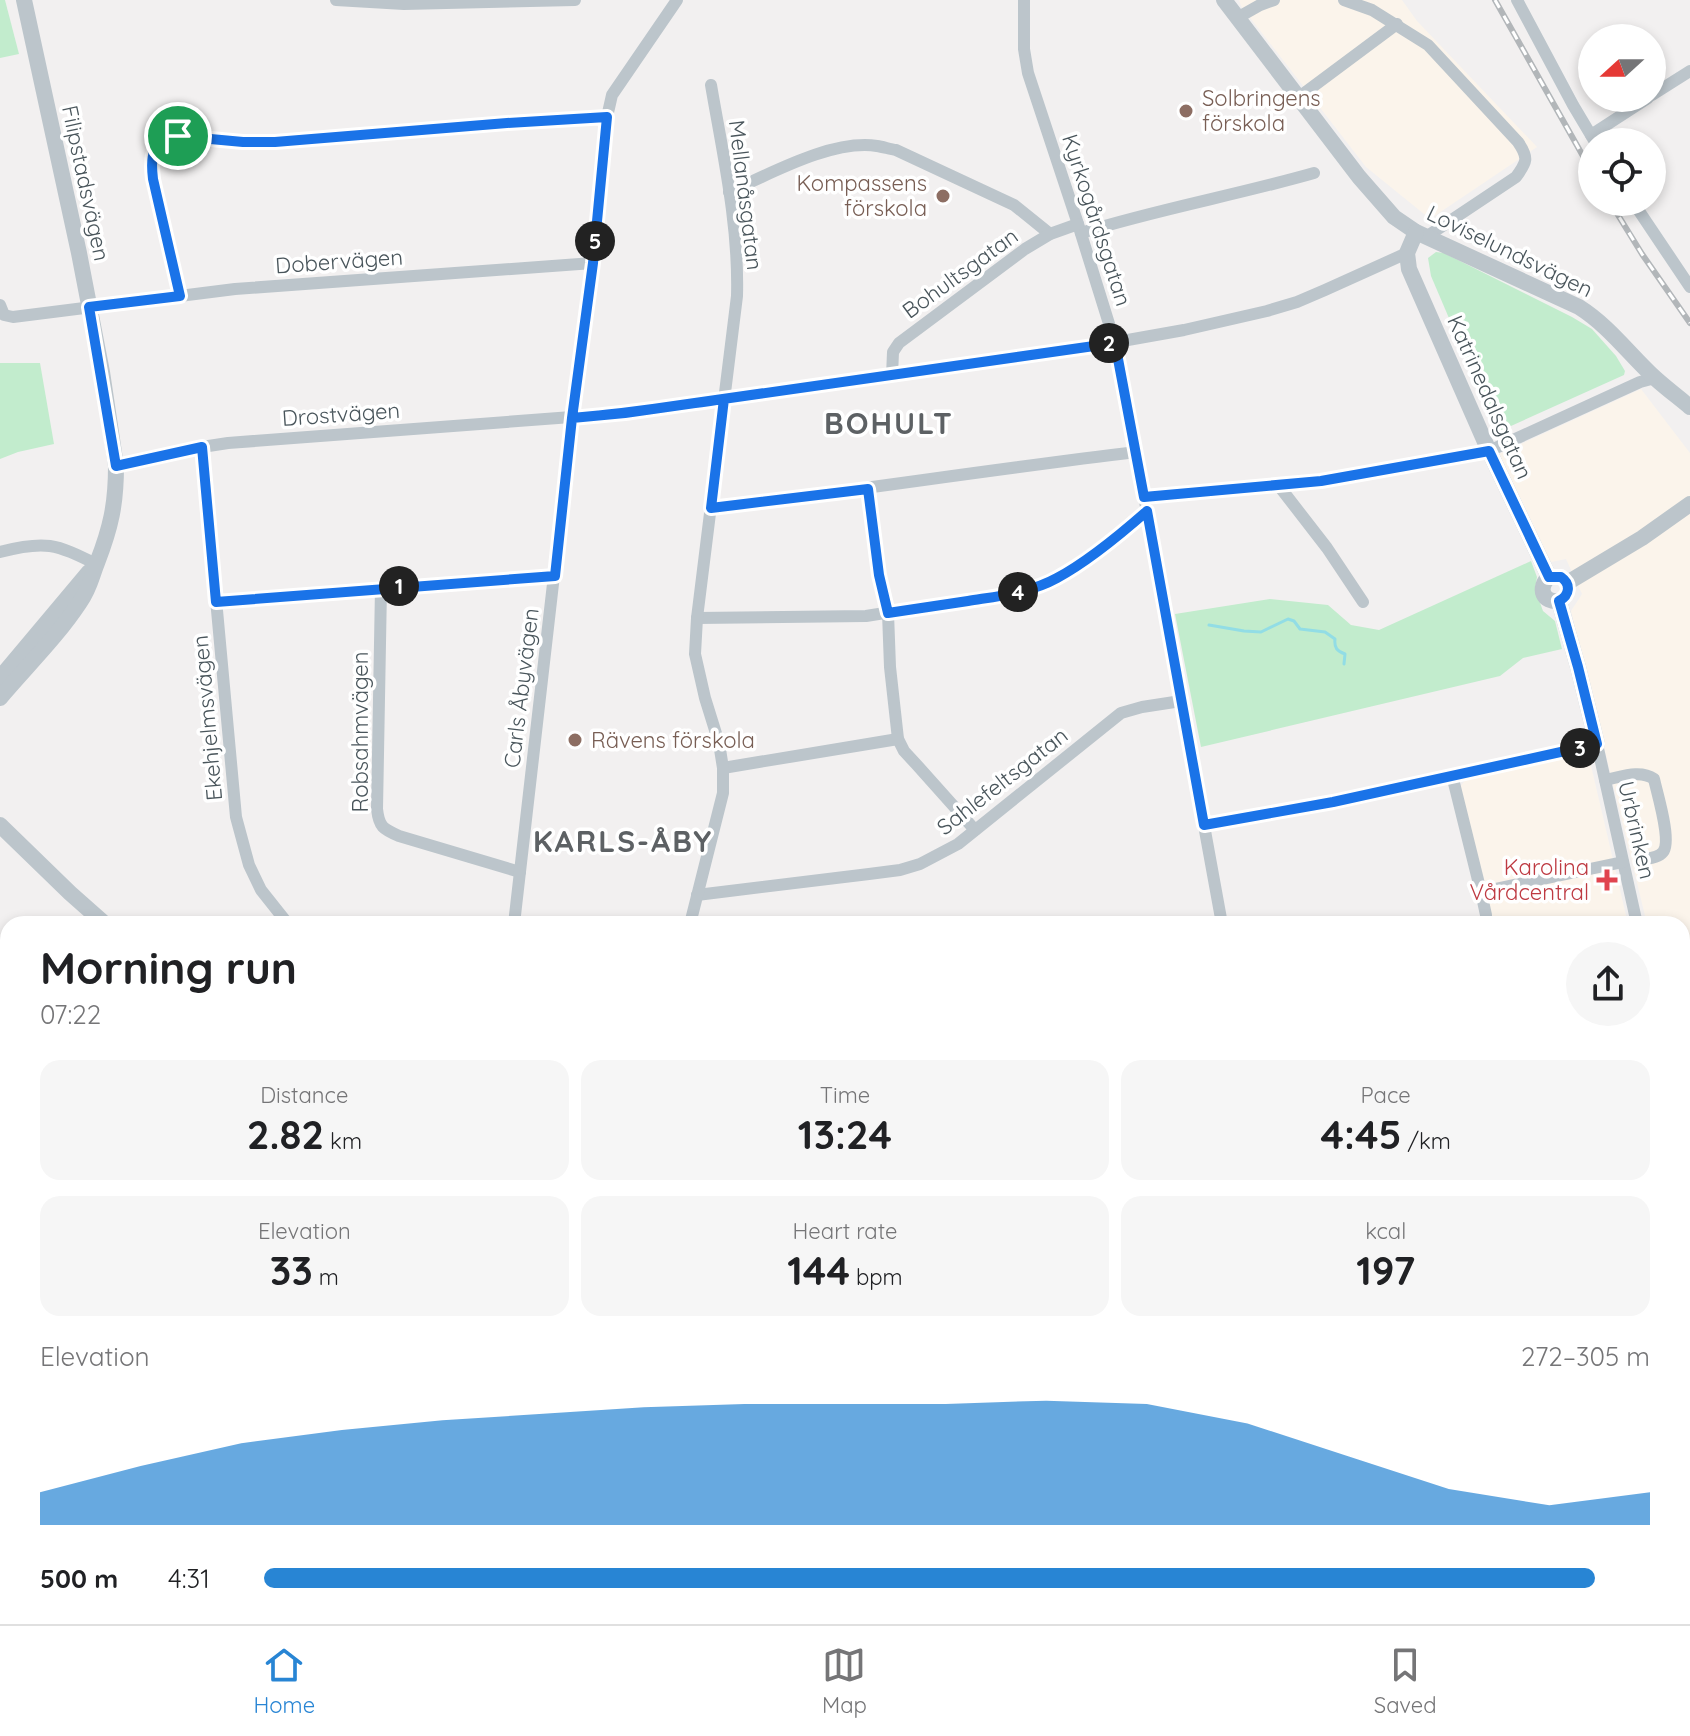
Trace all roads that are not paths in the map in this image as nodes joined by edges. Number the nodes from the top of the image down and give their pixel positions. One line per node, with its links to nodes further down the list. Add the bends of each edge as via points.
1 (24, 0): 30 (street, Filipstadsvägen)
2 (336, 0): 3 (street)
3 (575, 0)
4 (677, 0): 16 (street, Carls Åbyvägen, via 612,95)
5 (1024, 0): 22 (street, Kyrkogårdsgatan, via 1028,73)
6 (1274, 0): 9 (street)
7 (1344, 0): 10 (street)
8 (1517, 0): 17 (street)
9 (1231, 7): 14 (street, Loviselundsvägen)
10 (1397, 24): 14 (street); 24 (street, via 1428,45 1526,153 1516,177)
11 (1690, 71): 13 (street)
12 (711, 85): 20 (street, Mellanåsgatan)
13 (1666, 87)
14 (1299, 97): 24 (street, Loviselundsvägen, via 1379,201)
15 (1629, 112): 18 (street)
16 (607, 117): 26 (street, Carls Åbyvägen); 28 (street, via 275,142 167,139 151,159)
17 (1587, 128)
18 (1607, 128)
19 (1314, 173): 22 (street, Bohultsgatan)
20 (729, 192): 23 (street, via 820,153 877,145 1014,205); 34 (street, Mellanåsgatan, via 738,272)
21 (1642, 216): 27 (street)
22 (1080, 228): 23 (street, Bohultsgatan); 31 (street, Kyrkogårdsgatan)
23 (1050, 234): 32 (street, Bohultsgatan, via 899,343 893,352)
24 (1421, 234): 25 (street); 33 (street, Loviselundsvägen, via 1579,307 1613,332)
25 (1407, 253): 31 (street, Drostvägen, via 1297,302 1218,324); 39 (street, Katrinedalsgatan, via 1409,269)
26 (593, 263): 28 (street, Dobervägen); 36 (street, Carls Åbyvägen)
27 (1690, 287)
28 (180, 296): 30 (street, Dobervägen)
29 (0, 305): 30 (street, Dobervägen, via 4,315 13,317)
30 (89, 307): 41 (street, Filipstadsvägen)
31 (1115, 343): 32 (street, Drostvägen); 40 (street, Kyrkogårdsgatan)
32 (892, 376): 34 (street, Drostvägen)
33 (1655, 378): 35 (street, Loviselundsvägen); 37 (street, Loviselundsvägen); 39 (street)
34 (724, 399): 36 (street, Drostvägen); 46 (street, Mellanåsgatan)
35 (1690, 407)
36 (572, 418): 38 (street, Drostvägen); 50 (street, Carls Åbyvägen)
37 (1690, 421)
38 (202, 447): 41 (street, Drostvägen); 55 (street, Ekehjelmsvägen)
39 (1489, 451): 42 (street); 51 (street, Katrinedalsgatan)
40 (1136, 452): 43 (street); 44 (street, Kyrkogårdsgatan)
41 (116, 466): 49 (street, Filipstadsvägen, via 113,513)
42 (1279, 486): 44 (street); 56 (street)
43 (868, 489): 46 (street); 57 (street)
44 (1144, 497): 47 (street, Kyrkogårdsgatan)
45 (1690, 504): 52 (street)
46 (711, 508): 58 (street, Mellanåsgatan)
47 (1147, 511): 57 (street, via 1077,565 1040,586); 61 (street, Kyrkogårdsgatan)
48 (0, 552): 49 (street, via 51,545)
49 (96, 564): 59 (street, Filipstadsvägen); 60 (street, Filipstadsvägen, via 81,602)
50 (555, 576): 53 (street); 72 (street, Carls Åbyvägen)
51 (1549, 577): 52 (street); 54 (street, via 1542,592)
52 (1567, 583): 54 (street, via 1568,592)
53 (381, 588): 55 (street); 72 (street, Robsahmvägen, via 378,821 399,836)
54 (1559, 601): 63 (street)
55 (216, 602): 76 (street, Ekehjelmsvägen, via 242,843 261,890)
56 (1363, 602)
57 (888, 613): 58 (street); 62 (street)
58 (697, 618): 64 (street, Mellanåsgatan, via 695,654)
59 (0, 678)
60 (0, 698)
61 (1181, 701): 68 (street, Kyrkogårdsgatan); 69 (street, Sahlefeltsgatan, via 1121,713)
62 (898, 739): 64 (street); 69 (street)
63 (1597, 744): 65 (street); 66 (street, Urbrinken)
64 (723, 768): 74 (street, Mellanåsgatan, via 723,793)
65 (1452, 775): 68 (street); 73 (street)
66 (1605, 780): 70 (street, via 1642,774 1654,779 1666,845 1656,857); 71 (street, Urbrinken)
67 (0, 825): 75 (street)
68 (1204, 825): 79 (street, Kyrkogårdsgatan)
69 (975, 830): 74 (street, Sahlefeltsgatan, via 941,854 900,870)
70 (1645, 859)
71 (1623, 862): 73 (street); 81 (street, Urbrinken)
72 (520, 872): 77 (street, Carls Åbyvägen)
73 (1481, 892): 80 (street)
74 (697, 895): 78 (street, Mellanåsgatan)
75 (96, 916)
76 (282, 916)
77 (515, 916)
78 (692, 916)
79 (1221, 916)
80 (1486, 916)
81 (1635, 916)

